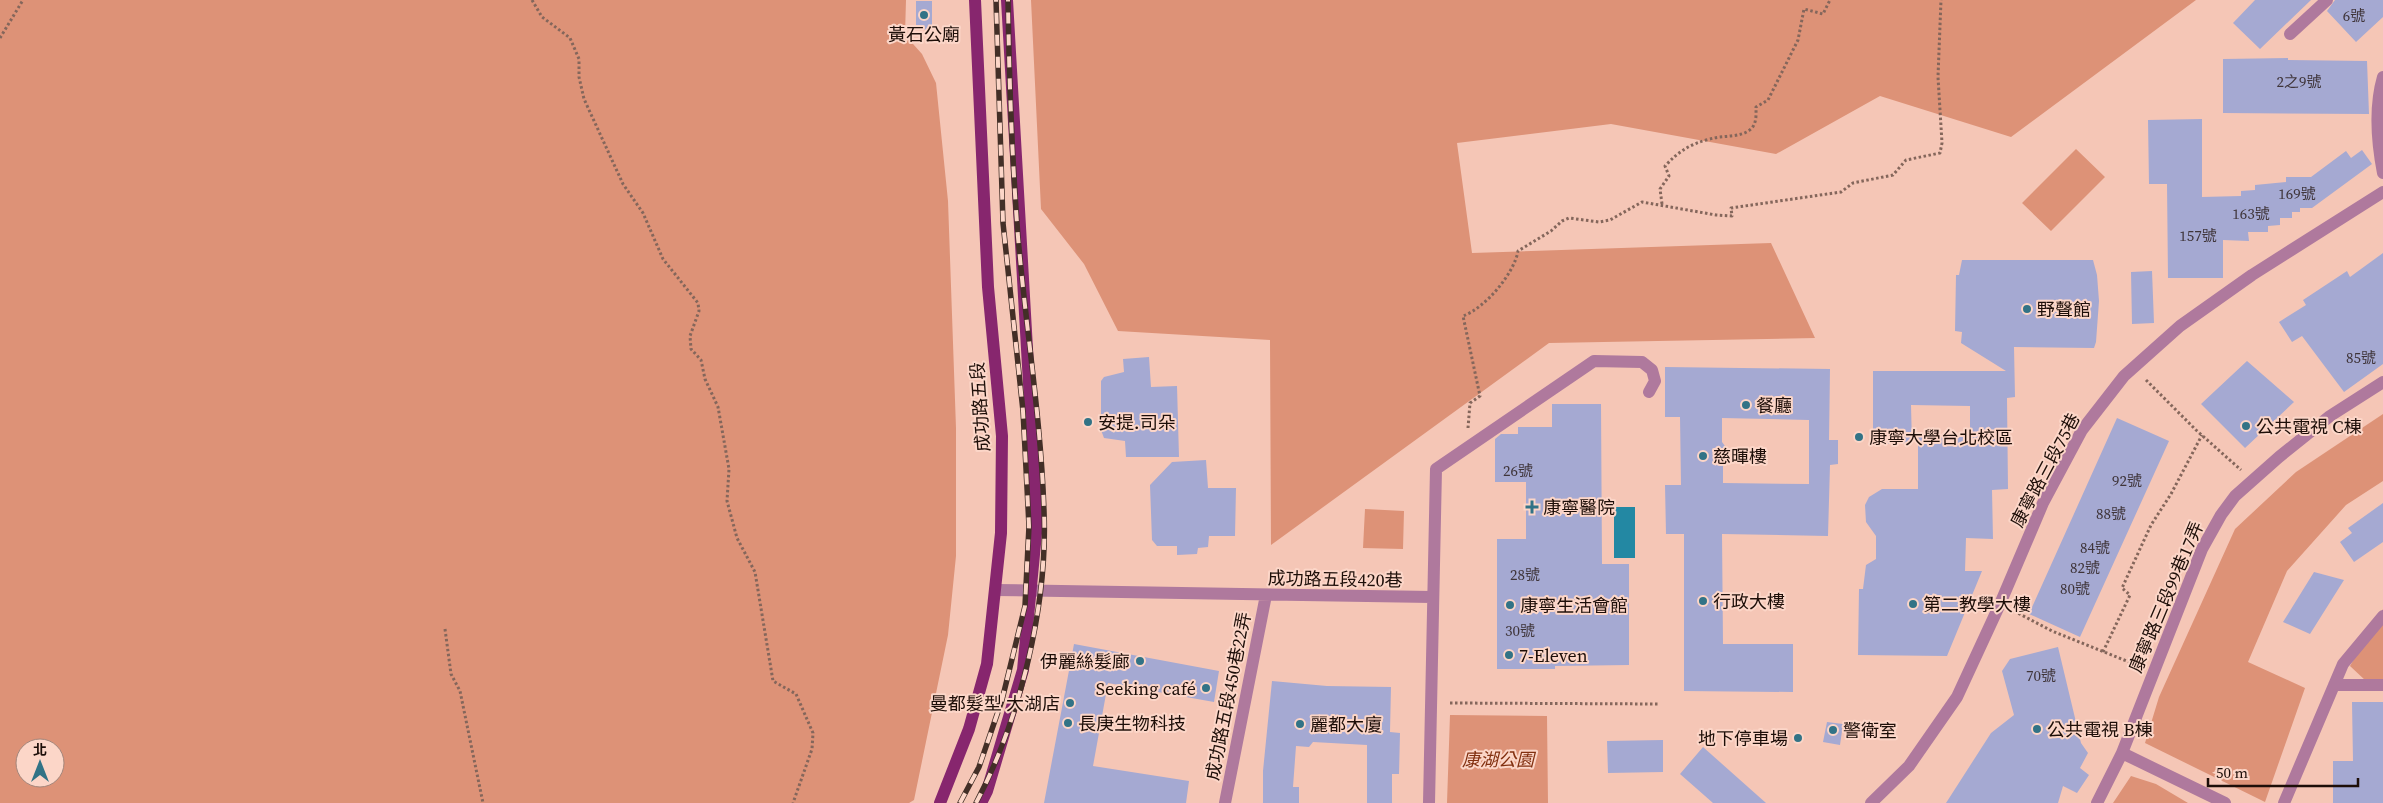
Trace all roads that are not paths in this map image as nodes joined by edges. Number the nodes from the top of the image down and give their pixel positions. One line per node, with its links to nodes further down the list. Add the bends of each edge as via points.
1 (975, 0): 10 (main road, 成功路五段, via 988,287 1002,436 1001,533)
2 (1007, 0): 11 (main road, via 1037,523)
3 (2326, 0): 4 (street)
4 (2290, 34)
5 (2383, 77): 6 (street, via 2377,121)
6 (2383, 173)
7 (2383, 192): 22 (street, 康寧路三段75巷, via 2252,275 2180,326 2124,376 2082,430 2043,504 1957,697 1909,766)
8 (2383, 382): 17 (street, 康寧路三段99巷17弄, via 2330,416 2235,496 2221,515 2202,548)
9 (1649, 392): 13 (street, via 1655,381 1652,370 1642,362 1594,361 1436,469)
10 (995, 590): 11 (street, 成功路五段420巷); 18 (main road, 成功路五段, via 987,664 969,729)
11 (1031, 592): 12 (street, 成功路五段420巷); 19 (main road, via 1023,670)
12 (1266, 595): 13 (street, 成功路五段420巷); 20 (street, 成功路五段450巷22弄)
13 (1432, 597): 21 (street)
14 (2383, 616): 15 (street, via 2343,664)
15 (2334, 685): 16 (street); 25 (street)
16 (2383, 685)
17 (2122, 753): 23 (street, 康寧路三段99巷17弄); 24 (street)
18 (940, 803)
19 (981, 803)
20 (1225, 803)
21 (1429, 803)
22 (1871, 803)
23 (2097, 803)
24 (2224, 803)
25 (2284, 803)

